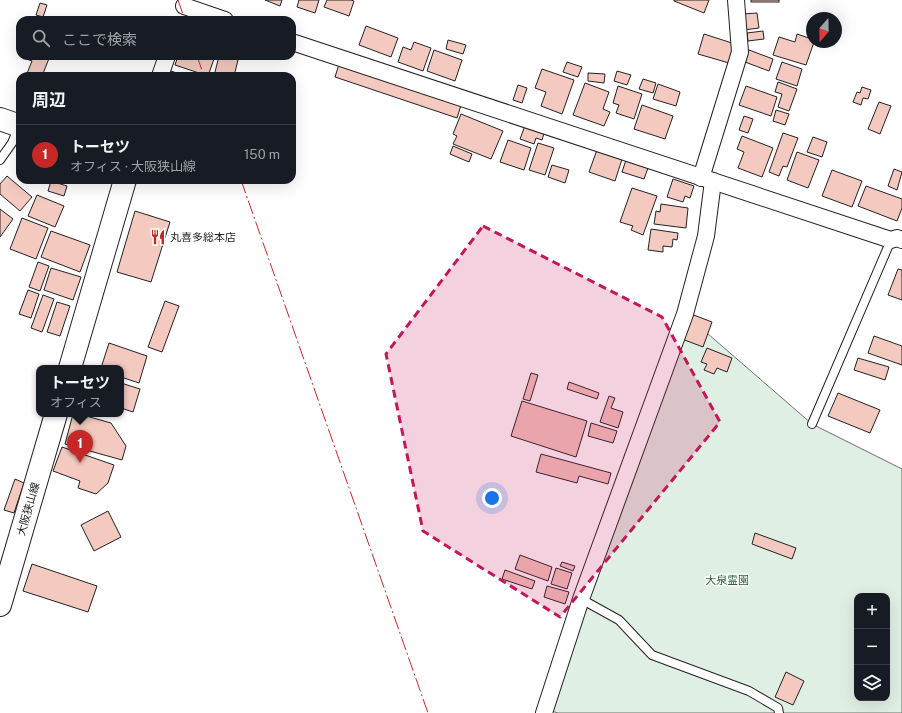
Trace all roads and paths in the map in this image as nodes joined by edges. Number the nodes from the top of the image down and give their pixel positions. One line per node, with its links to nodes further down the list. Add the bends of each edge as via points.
1 (736, 0): 9 (street, via 740,52)
2 (183, 9): 3 (street)
3 (210, 16)
4 (296, 43): 9 (street)
5 (166, 60): 6 (street)
6 (161, 72)
7 (13, 124): 8 (lane, via 12,142)
8 (0, 160)
9 (707, 180): 11 (street); 15 (street, via 706,236 685,314)
10 (124, 184): 12 (main road)
11 (896, 240): 14 (lane)
12 (71, 365)
13 (55, 417): 16 (main road, 大阪狭山線)
14 (812, 424)
15 (581, 599): 17 (street); 18 (lane, via 619,620 652,655 749,691 778,708)
16 (0, 605)
17 (544, 713)
18 (779, 713)

